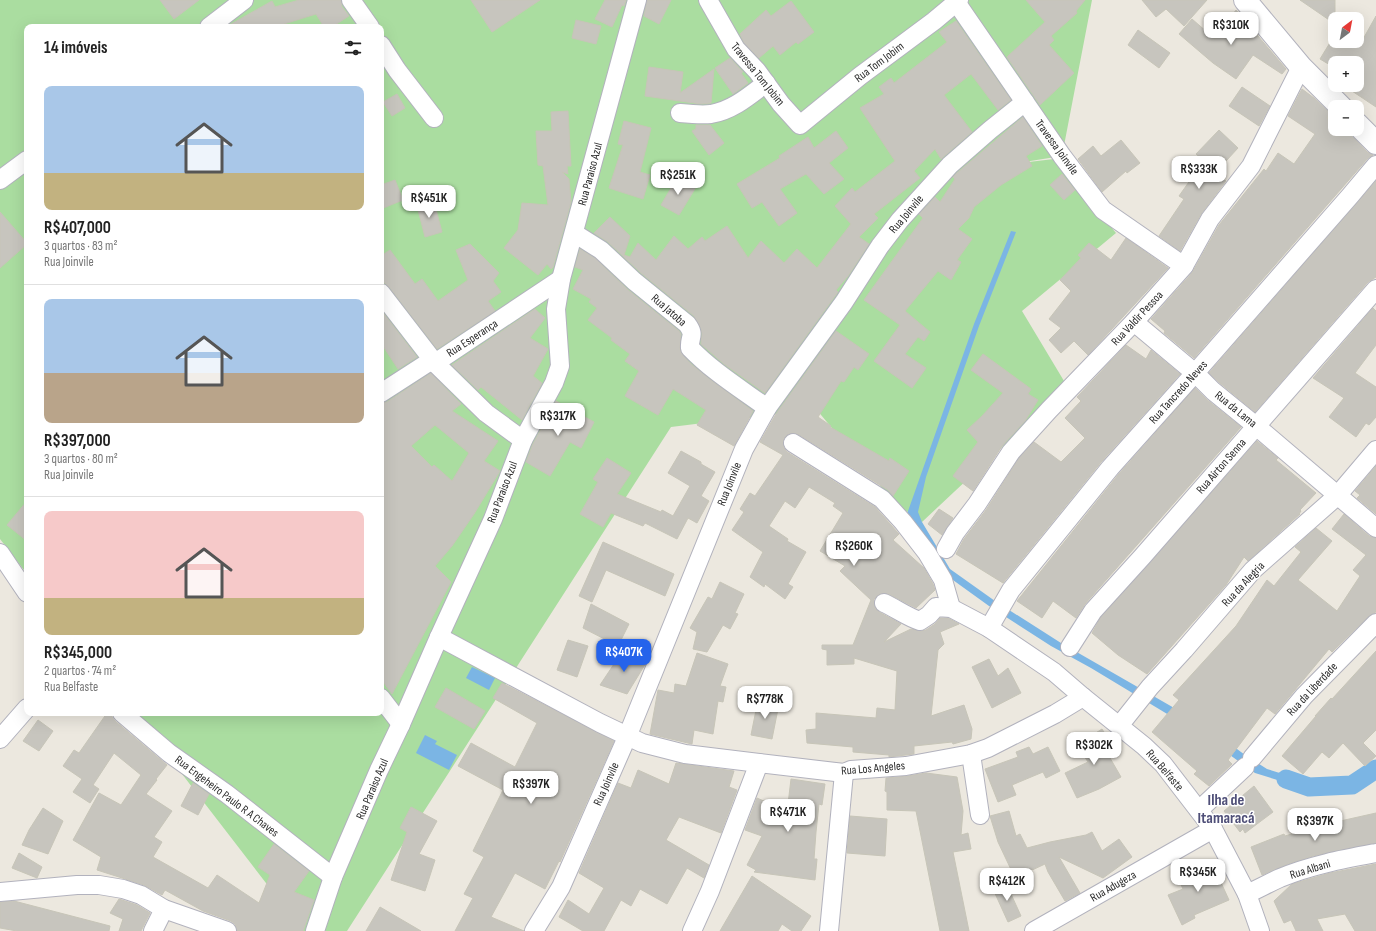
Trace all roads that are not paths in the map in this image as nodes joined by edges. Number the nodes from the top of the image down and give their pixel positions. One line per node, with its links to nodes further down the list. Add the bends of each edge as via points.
1 (244, 0): 7 (street)
2 (351, 0): 8 (street)
3 (638, 0): 22 (street, Rua Paraiso Azul)
4 (708, 0): 11 (street, Travessa Tom Jobim, via 736,49)
5 (1245, 0): 10 (street)
6 (958, 1): 13 (street, Travessa Joinvile); 16 (street, Rua Tom Jobim)
7 (216, 24)
8 (368, 24)
9 (384, 50): 15 (street)
10 (1301, 67): 12 (street); 23 (street, Rua Valdir Pessoa, via 1251,166 1210,219)
11 (766, 83): 14 (street, via 740,102 711,114); 16 (street, Travessa Tom Jobim)
12 (1334, 100)
13 (1025, 102): 23 (street, Travessa Joinvile, via 1103,210); 31 (street, Rua Joinvile, via 950,165 900,220)
14 (680, 113)
15 (434, 118)
16 (800, 125)
17 (1364, 131): 18 (street)
18 (1376, 143)
19 (24, 162): 21 (street)
20 (1376, 165): 29 (street, Rua Tancredo Neves)
21 (0, 180)
22 (574, 233): 24 (street, Rua Paraiso Azul); 31 (street, Rua Jatoba, via 601,250 687,324 692,333 690,348)
23 (1184, 266): 27 (street, Rua Valdir Pessoa)
24 (561, 279): 28 (street, Rua Esperança); 33 (street, Rua Paraiso Azul, via 556,309 560,366 554,383)
25 (1376, 289): 32 (street, Rua Airton Senna)
26 (384, 297): 28 (street)
27 (1134, 322): 29 (street, Rua da Lama); 38 (street, Rua Valdir Pessoa, via 1011,452)
28 (435, 363): 30 (street, Rua Esperança, via 429,362); 33 (street, via 486,413)
29 (1195, 373): 32 (street, Rua da Lama); 43 (street, Rua Tancredo Neves, via 1110,468 1011,590)
30 (384, 391)
31 (767, 408): 53 (street, Rua Joinvile, via 744,449)
32 (1256, 426): 36 (street, Rua da Lama); 46 (street, Rua Airton Senna, via 1093,611)
33 (523, 440): 45 (street, Rua Paraiso Azul, via 492,518)
34 (793, 443): 42 (street, via 882,499 927,553 943,580)
35 (1376, 450): 36 (street, Rua da Alegria)
36 (1337, 496): 37 (street, Rua da Lama); 52 (street, Rua da Alegria, via 1254,570)
37 (1376, 528)
38 (946, 549)
39 (0, 553): 40 (street)
40 (24, 589)
41 (884, 603): 42 (street, via 920,621)
42 (944, 607): 43 (street, Rua Belfaste)
43 (997, 616): 46 (street, Rua Belfaste)
44 (1376, 623): 58 (street, Rua da Liberdade, via 1304,696 1248,762)
45 (439, 636): 51 (street, Rua Paraiso Azul); 53 (street, Rua Los Angeles)
46 (1054, 672): 47 (street, Rua Belfaste)
47 (1083, 697): 52 (street, Rua Belfaste); 55 (street, Rua Los Angeles, via 1055,714)
48 (384, 702): 51 (street)
49 (24, 711): 54 (street)
50 (126, 716): 62 (street, Rua Engeheiro Paulo R A Chaves)
51 (401, 724): 62 (street, Rua Paraiso Azul)
52 (1119, 726): 58 (street, Rua Belfaste, via 1163,764)
53 (627, 737): 56 (street, Rua Los Angeles, via 685,754); 69 (street, Rua Joinvile, via 561,887)
54 (0, 739)
55 (971, 754): 57 (street, Rua Los Angeles, via 906,766 851,770); 59 (street)
56 (758, 763): 57 (street, Rua Los Angeles); 70 (street, via 710,891)
57 (844, 773): 71 (street)
58 (1199, 810): 60 (street, Rua Belfaste)
59 (980, 815)
60 (1213, 829): 64 (street, Rua Belfaste); 72 (street, Rua Adugeza)
61 (1376, 853): 64 (street, Rua Albani, via 1338,860 1281,877)
62 (333, 877): 68 (street, Rua Paraiso Azul)
63 (0, 892): 65 (street, via 99,885 123,888)
64 (1247, 894): 73 (street, Rua Belfaste)
65 (164, 909): 66 (street); 67 (street)
66 (153, 931)
67 (227, 931)
68 (315, 931)
69 (534, 931)
70 (692, 931)
71 (829, 931)
72 (1034, 931)
73 (1260, 931)

